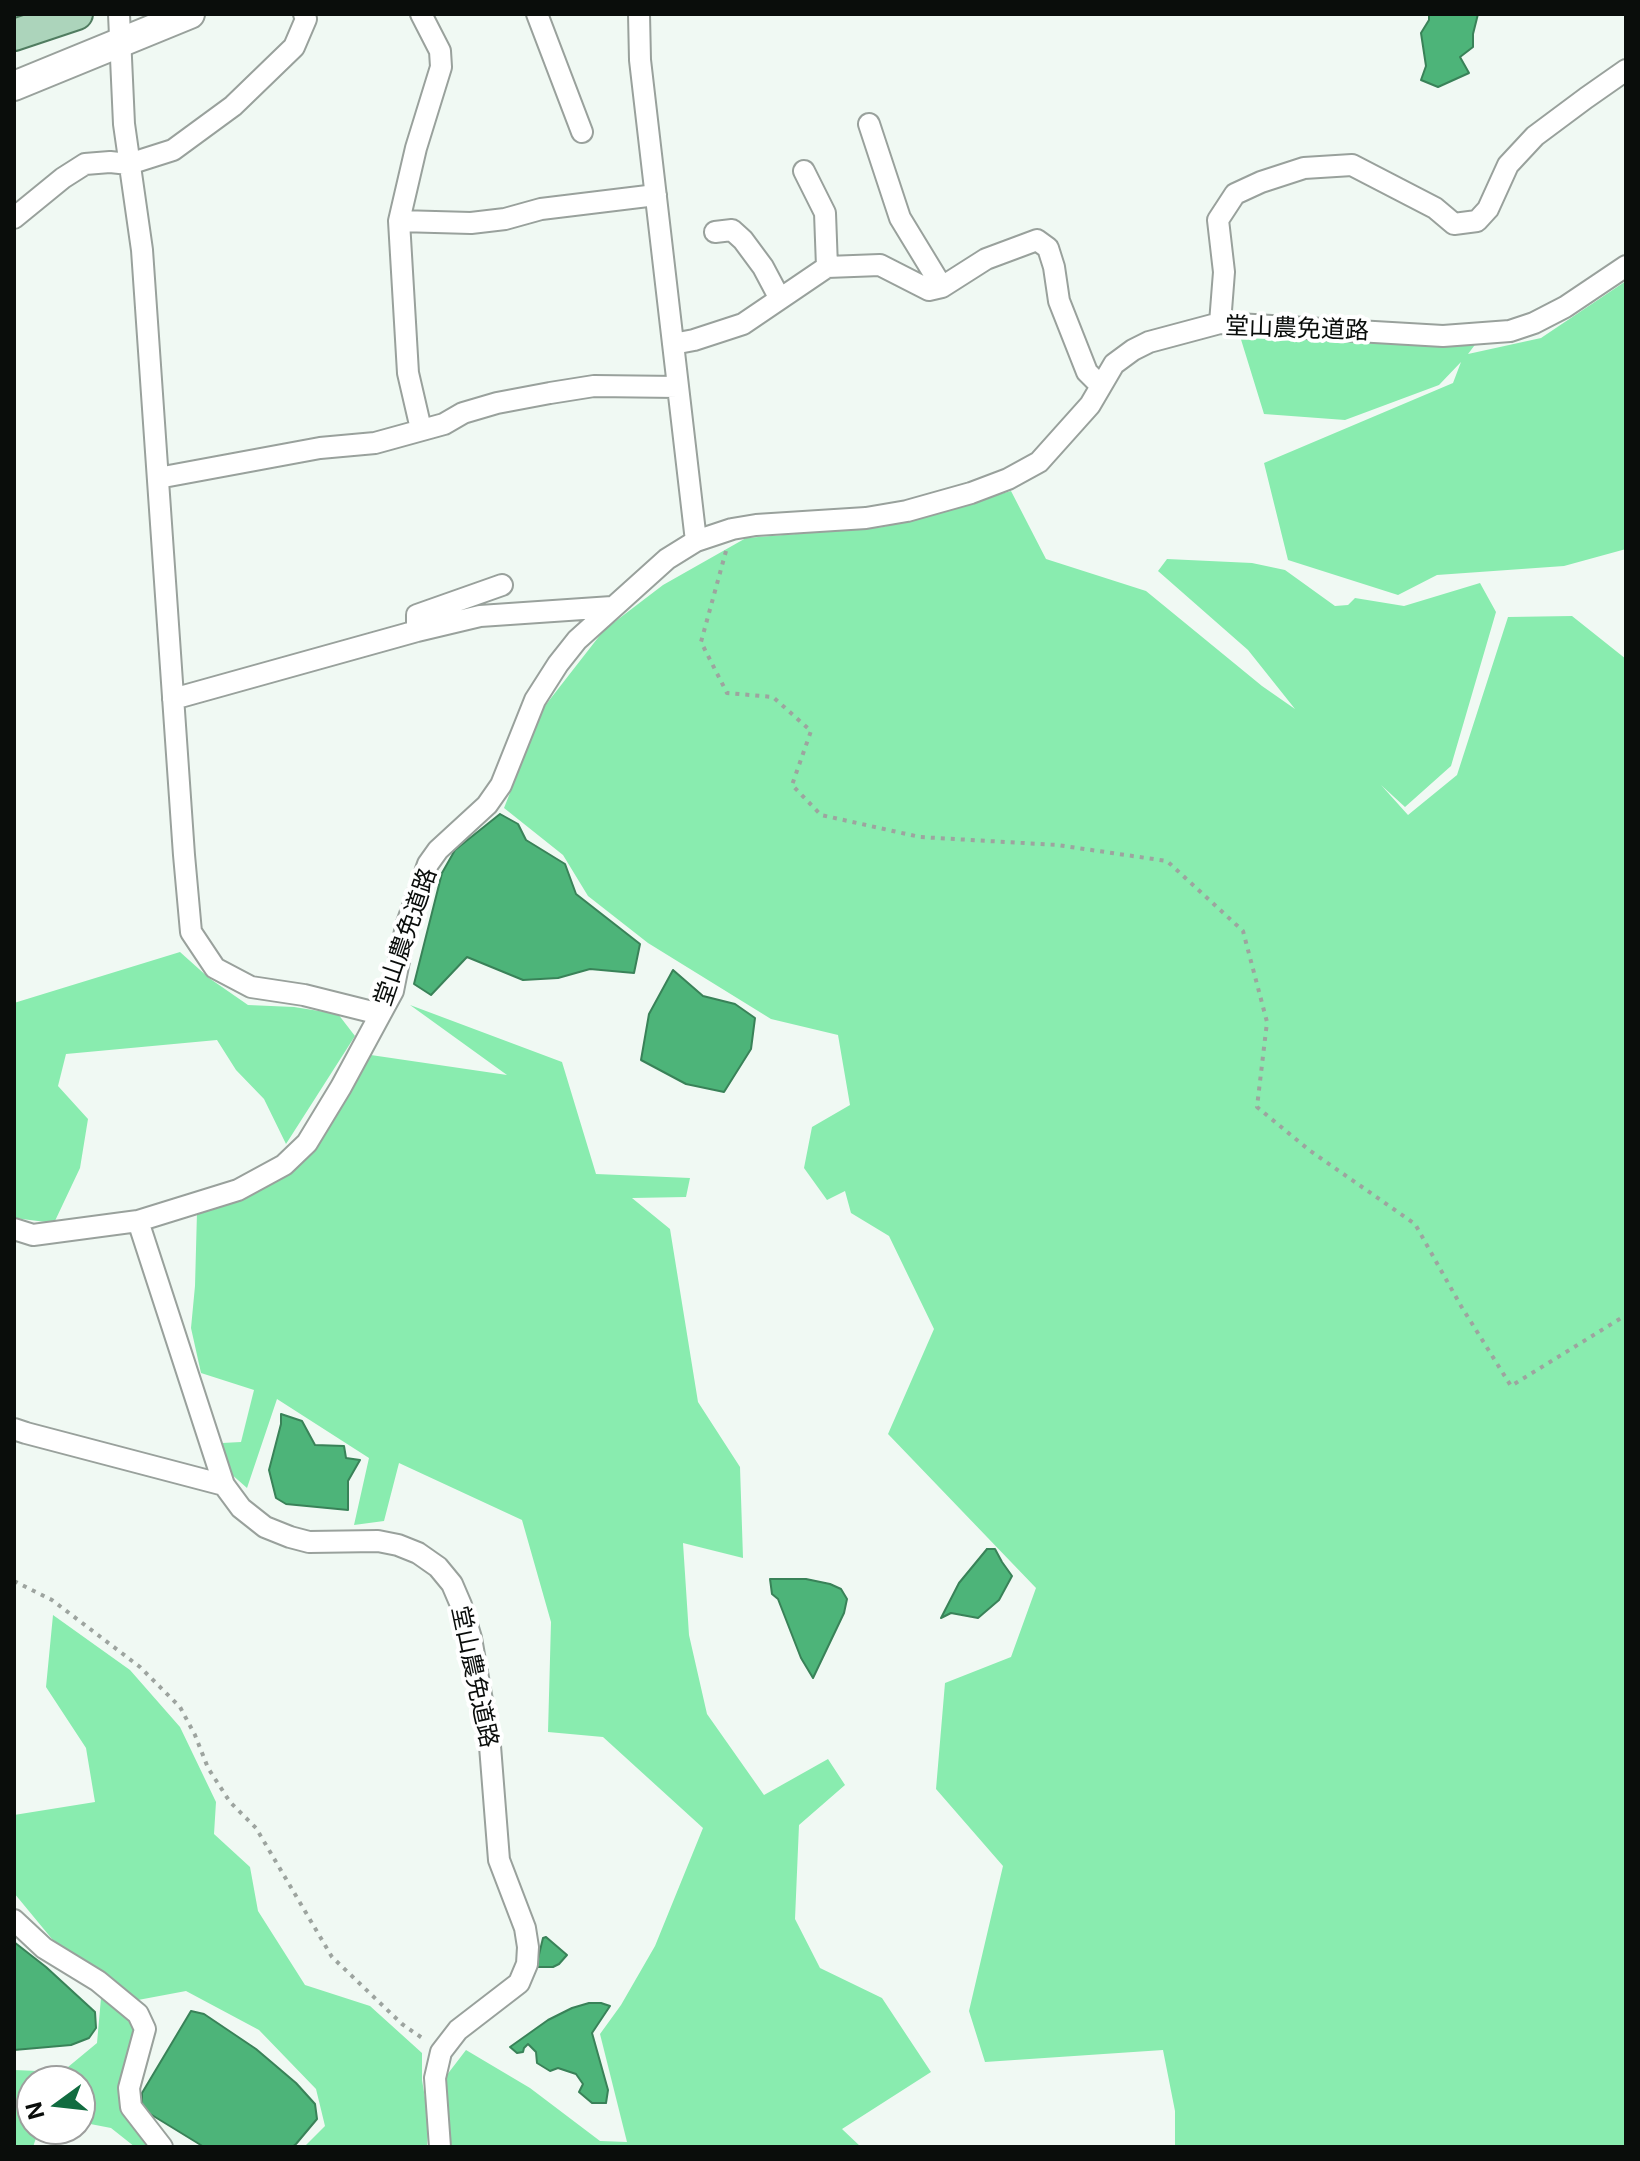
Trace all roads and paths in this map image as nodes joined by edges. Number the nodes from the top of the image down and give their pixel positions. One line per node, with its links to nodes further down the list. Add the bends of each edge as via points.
1 (77, 14): 8 (main road)
2 (190, 14): 7 (street)
3 (304, 14): 13 (street, via 294,47 233,106 173,150)
4 (421, 14): 17 (street, via 440,51 441,67)
5 (537, 14): 12 (street)
6 (639, 14): 15 (street)
7 (119, 28): 10 (street); 13 (street)
8 (14, 35)
9 (1626, 70): 23 (street, via 1535,136 1508,165 1477,221 1454,224 1435,208 1352,165 1304,168 1235,194 1218,220 1224,272)
10 (14, 86)
11 (869, 124): 21 (street, via 900,218)
12 (582, 132)
13 (129, 164): 16 (street, via 85,164); 28 (street, via 142,250)
14 (804, 171): 20 (street, via 825,213)
15 (656, 195): 17 (street, via 471,223); 24 (street)
16 (14, 218)
17 (399, 221): 27 (street, via 408,373)
18 (715, 232): 22 (street, via 732,230 743,240)
19 (1626, 266): 23 (street, 堂山農免道路, via 1565,307 1510,331 1443,336)
20 (827, 267): 21 (street, via 880,265 929,290); 22 (street)
21 (942, 287): 25 (street, via 986,259 1037,240 1048,248 1059,301 1087,372)
22 (780, 299): 24 (street, via 743,324)
23 (1220, 323): 25 (street, 堂山農免道路, via 1133,350 1114,364)
24 (673, 344): 26 (street)
25 (1101, 386): 29 (street, 堂山農免道路, via 1039,462 1008,479 907,511)
26 (678, 387): 27 (street, via 594,386 497,403); 30 (street)
27 (421, 429): 28 (street, via 375,443)
28 (158, 478): 34 (street)
29 (732, 529): 30 (street, 堂山農免道路); 38 (path, via 701,642 727,693 773,697 811,731 792,785 821,815 920,837 1057,845 1167,861 1243,931 1267,1022 1257,1107 1415,1224 1511,1386)
30 (696, 541): 32 (street, 堂山農免道路)
31 (502, 585): 33 (street, via 417,615)
32 (612, 607): 33 (street, via 480,616); 35 (street, 堂山農免道路, via 577,640 535,700 501,785 487,805 428,864 406,926 393,991)
33 (417, 631): 34 (street)
34 (173, 699): 35 (street, via 191,932 215,968 251,987)
35 (380, 1014): 36 (street, 堂山農免道路, via 307,1143 284,1165 238,1190)
36 (138, 1221): 37 (street, via 33,1235); 40 (street, 堂山農免道路)
37 (14, 1229)
38 (1626, 1315)
39 (14, 1429): 40 (street)
40 (224, 1485): 43 (street, 堂山農免道路, via 265,1527 290,1537 309,1542 378,1541 418,1553 438,1567 461,1605 490,1746 499,1860 528,1947 519,1983 458,2030)
41 (14, 1581): 43 (path, via 52,1600 140,1667 180,1707 208,1768 230,1802 256,1828 332,1957 402,2024)
42 (14, 1920): 44 (street, via 44,1948 98,1981 138,2014 145,2029 129,2088 131,2107)
43 (441, 2052): 45 (street, via 435,2078)
44 (162, 2147)
45 (440, 2147)

